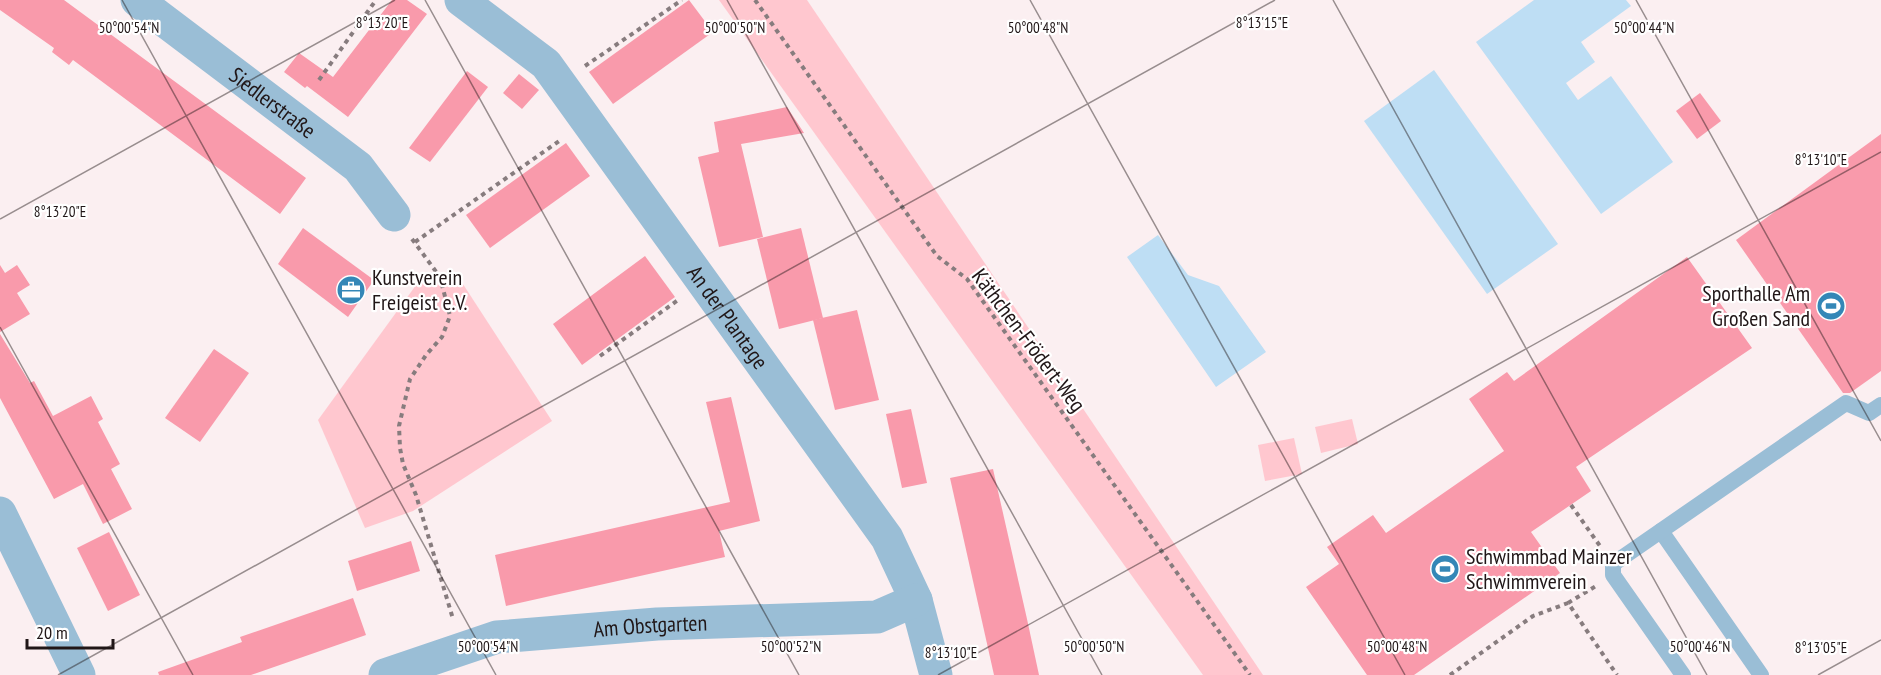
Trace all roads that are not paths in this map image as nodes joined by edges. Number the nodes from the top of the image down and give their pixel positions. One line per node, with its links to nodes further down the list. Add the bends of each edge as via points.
1 (137, 0): 3 (street, Siedlerstraße, via 358,166)
2 (461, 0): 8 (street, An der Plantage, via 546,64 887,538)
3 (394, 215)
4 (1881, 405): 6 (lane, via 1869,413 1846,403)
5 (0, 513): 9 (street)
6 (1661, 531): 13 (lane, via 1613,564 1613,575); 14 (lane)
7 (1605, 580): 12 (lane)
8 (916, 600): 10 (street, Am Obstgarten, via 877,617 657,624 497,637); 11 (street, An der Plantage)
9 (79, 675)
10 (385, 675)
11 (936, 675)
12 (1669, 675)
13 (1683, 675)
14 (1761, 675)

